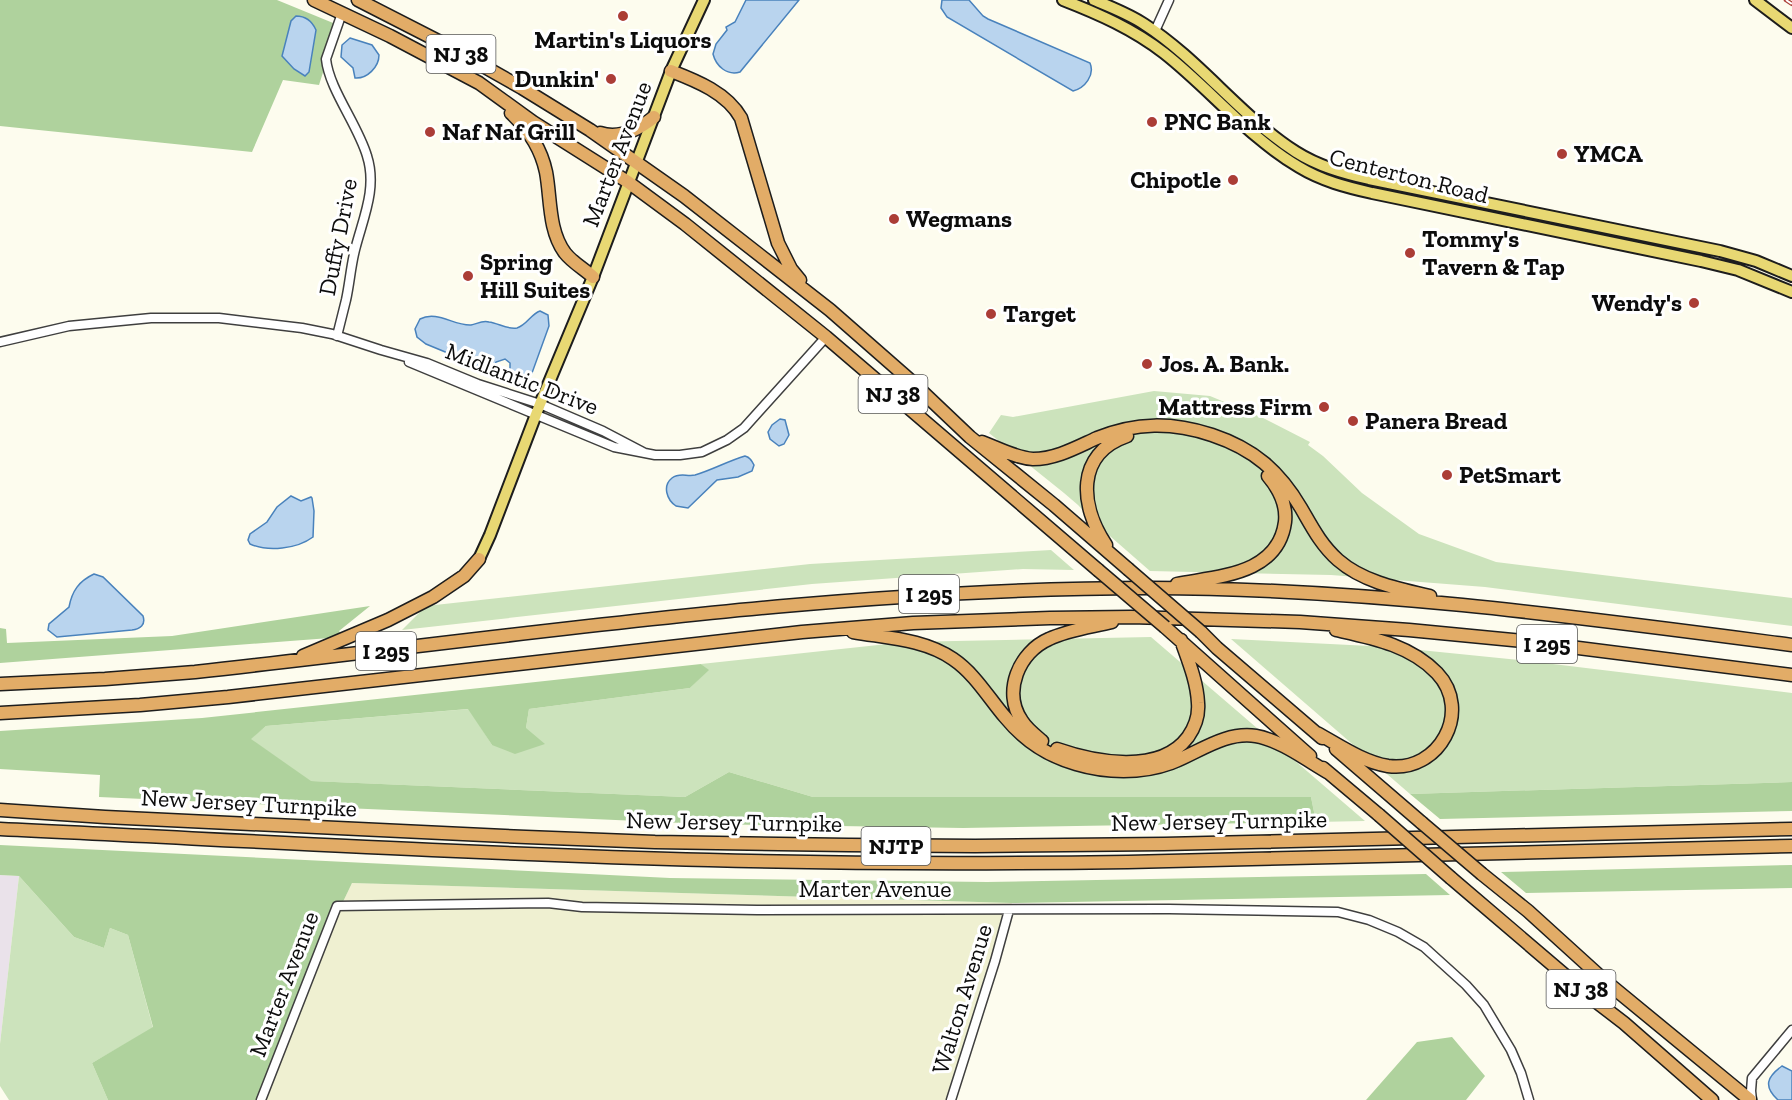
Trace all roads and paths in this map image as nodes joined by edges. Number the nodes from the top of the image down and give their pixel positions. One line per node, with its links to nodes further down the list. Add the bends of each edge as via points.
1 (314, 0): 8 (highway, NJ 38)
2 (357, 0): 14 (highway, NJ 38, via 446,45)
3 (704, 0): 11 (main road, Marter Avenue)
4 (1063, 0): 17 (main road, Centerton Road, via 1120,24 1143,39 1190,75 1274,151 1328,181)
5 (1094, 0): 10 (main road, Centerton Road)
6 (1169, 0): 10 (street)
7 (1755, 0): 9 (main road)
8 (342, 13): 12 (highway, NJ 38); 23 (street, Duffy Drive, via 326,59 330,76 361,139 371,181)
9 (1792, 28)
10 (1155, 31): 18 (main road, Centerton Road, via 1271,134 1324,167 1720,251)
11 (671, 71): 13 (main road, Marter Avenue); 22 (highway, via 720,95 741,118 778,243 791,269)
12 (479, 83): 16 (highway, NJ 38); 19 (highway, via 535,142 546,172 559,243 570,259)
13 (654, 117): 14 (highway, via 636,129 613,136); 15 (main road, Marter Avenue)
14 (590, 130): 15 (highway, NJ 38)
15 (636, 162): 16 (main road, Marter Avenue); 22 (highway, NJ 38)
16 (628, 182): 19 (main road, Marter Avenue); 24 (highway, NJ 38)
17 (1738, 270): 20 (main road, via 1754,269); 21 (main road, Centerton Road)
18 (1792, 276)
19 (593, 277): 27 (main road, Marter Avenue)
20 (1792, 282)
21 (1792, 292)
22 (812, 295): 29 (highway, NJ 38)
23 (337, 336): 25 (street, Midlantic Drive, via 253,321 168,317 76,325); 26 (street, Midlantic Drive)
24 (826, 337): 30 (street, Midlantic Drive, via 744,428 727,440 702,452); 38 (highway, NJ 38, bridge)
25 (0, 342)
26 (381, 350): 27 (street, Midlantic Drive); 28 (street, Midlantic Drive)
27 (540, 404): 28 (main road, Marter Avenue); 30 (street, Midlantic Drive)
28 (535, 416): 30 (street, Midlantic Drive, via 614,447); 31 (main road, Marter Avenue)
29 (970, 437): 32 (highway, NJ 38); 34 (highway, via 1034,459 1054,456 1110,433 1140,426 1170,426 1214,436 1250,452 1273,469 1317,536 1340,562 1369,579)
30 (645, 453)
31 (479, 559): 40 (highway, via 464,576 433,597)
32 (1124, 566): 33 (highway, via 1098,534 1087,496 1088,474 1094,461 1115,440 1146,432 1182,434 1237,453 1267,474 1277,486 1286,515 1279,543 1269,556 1243,570); 44 (highway, NJ 38, bridge)
33 (1153, 588): 34 (highway, I 295); 40 (highway, I 295, via 932,594 788,605)
34 (1466, 605): 39 (highway, I 295)
35 (1131, 617): 36 (highway, I 295); 37 (highway, I 295, via 959,621); 38 (highway, via 1050,638 1026,655 1014,679 1013,692 1021,720 1030,731 1058,749 1111,762 1145,761 1173,751 1192,731 1198,704)
36 (1300, 622): 41 (highway, I 295, via 1466,635); 44 (highway, via 1380,640 1412,654 1438,674 1451,701 1452,714 1444,740 1430,755 1413,764 1400,767 1373,762)
37 (837, 629): 43 (highway, I 295, via 209,699); 45 (highway, via 901,639 938,650 968,672 1023,736 1076,764 1112,770 1151,768 1221,740 1255,736 1271,740)
38 (1180, 640): 45 (highway, NJ 38)
39 (1792, 645)
40 (292, 661): 42 (highway, I 295, via 155,675)
41 (1792, 675)
42 (0, 684)
43 (0, 713)
44 (1317, 733): 56 (highway, NJ 38, bridge, via 1611,986)
45 (1329, 773): 55 (highway, NJ 38, bridge)
46 (0, 810): 48 (highway, New Jersey Turnpike / NJTP, via 655,842 848,845 1175,844)
47 (0, 829): 49 (highway, New Jersey Turnpike / NJTP, via 578,856 804,862 1139,862)
48 (1792, 829)
49 (1792, 846)
50 (1009, 910): 52 (street, Marter Avenue, via 757,910 548,903 337,906); 53 (street, Walton Avenue); 54 (street, Marter Avenue, via 1338,912 1384,926 1424,947 1476,995 1511,1050)
51 (1792, 1030): 56 (street, via 1752,1078)
52 (261, 1100)
53 (951, 1100)
54 (1529, 1100)
55 (1712, 1100)
56 (1751, 1100)

